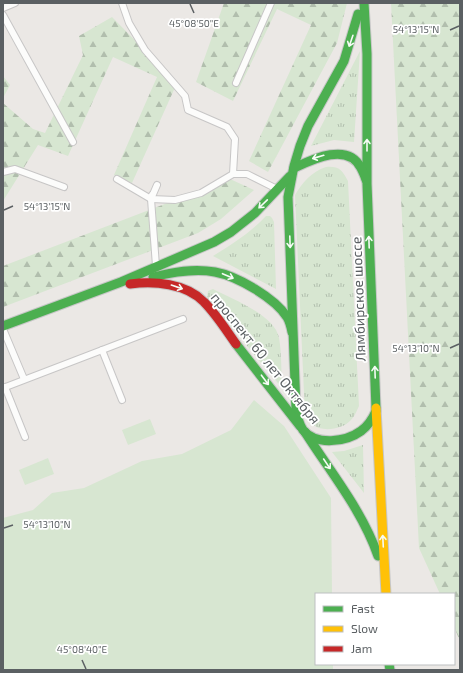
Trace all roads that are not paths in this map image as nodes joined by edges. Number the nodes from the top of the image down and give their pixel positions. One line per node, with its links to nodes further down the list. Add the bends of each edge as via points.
1 (15, 3): 6 (lane)
2 (122, 3): 12 (lane, via 129,23 145,50 185,96 188,110 227,127 235,139)
3 (271, 3): 8 (lane)
4 (360, 3): 11 (main road, one-way to 11, via 353,38 343,62 312,118 298,150)
5 (364, 3): 14 (main road, Лямбирское шоссе, one-way to 5, via 367,54)
6 (3, 8)
7 (3, 15): 9 (lane)
8 (236, 83)
9 (73, 142)
10 (3, 172): 16 (lane, via 15,170)
11 (292, 172): 14 (main road, проспект 60 лет Октября, one-way to 11, via 364,169 357,160 347,155 334,154 311,159); 17 (main road, проспект 60 лет Октября); 24 (main road, one-way to 24, via 288,197)
12 (233, 174): 17 (lane, via 247,174); 18 (lane, via 201,192 175,200)
13 (117, 179): 18 (lane)
14 (367, 184): 29 (main road, Лямбирское шоссе, one-way to 14)
15 (157, 185): 18 (lane)
16 (64, 187)
17 (278, 190): 19 (main road, проспект 60 лет Октября, one-way to 19, via 230,233 203,248)
18 (151, 199): 19 (lane)
19 (156, 267): 21 (main road, проспект 60 лет Октября)
20 (125, 284): 21 (main road, проспект 60 лет Октября); 24 (main road, проспект 60 лет Октября, one-way to 24, via 194,271 228,275 280,308 291,325); 30 (main road, проспект 60 лет Октября, one-way to 30, via 162,282 190,292 203,301)
21 (95, 293): 23 (main road, проспект 60 лет Октября)
22 (183, 319): 25 (lane)
23 (3, 328): 26 (lane)
24 (294, 340): 30 (main road, via 296,409)
25 (102, 350): 26 (lane); 28 (lane)
26 (24, 379): 27 (lane)
27 (4, 388): 31 (lane)
28 (122, 400)
29 (376, 411): 30 (main road, проспект 60 лет Октября, via 372,420 361,431 340,440 317,438); 32 (main road, Лямбирское шоссе, one-way to 29)
30 (304, 430): 33 (main road, Лямбирское шоссе, one-way to 33, via 368,529 376,548)
31 (25, 437)
32 (386, 593)
33 (386, 593)

